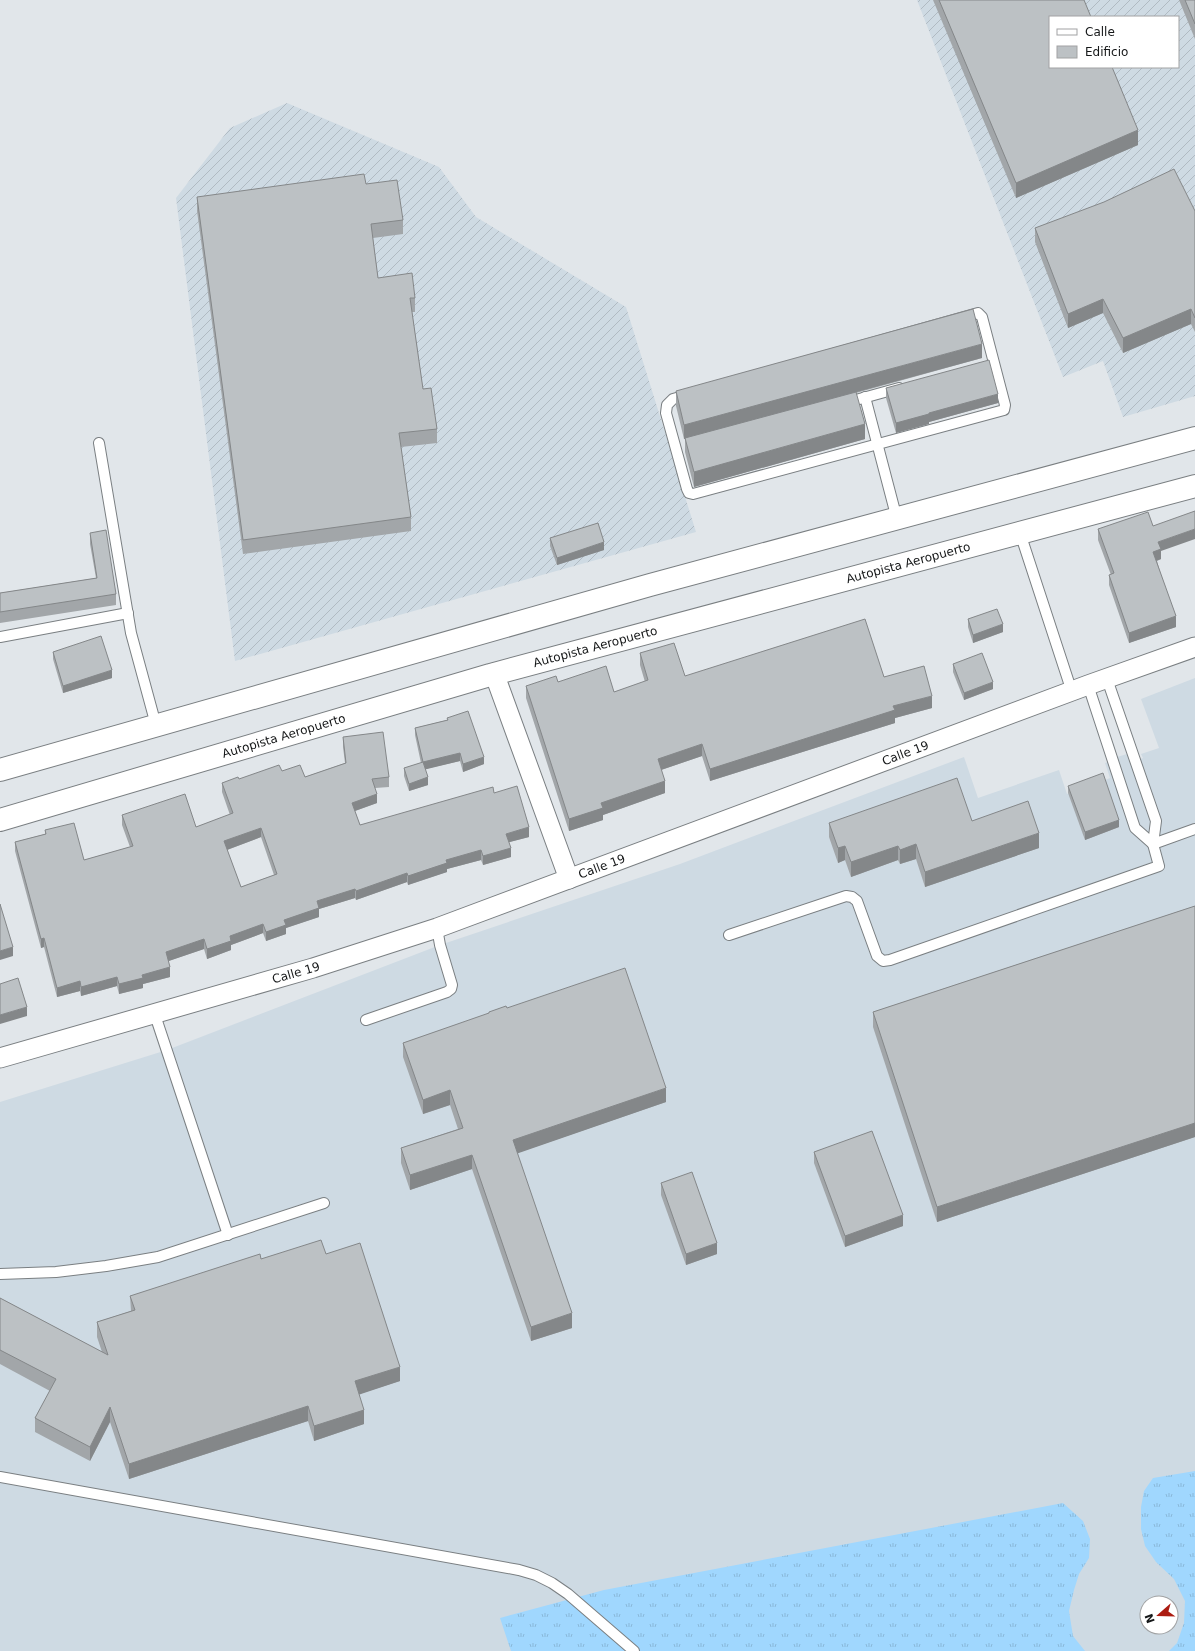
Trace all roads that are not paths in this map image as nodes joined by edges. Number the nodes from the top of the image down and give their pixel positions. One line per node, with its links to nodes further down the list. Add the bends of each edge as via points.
1 (911, 385): 2 (lane)
2 (865, 397): 3 (lane); 6 (lane)
3 (835, 405)
4 (1195, 438): 8 (highway)
5 (99, 443): 10 (lane)
6 (878, 443): 6 (lane, via 1004,410 1005,405 990,363 982,317 978,313 673,399 667,405 666,413 680,447 687,489 693,494); 8 (lane)
7 (1195, 486): 9 (highway, Autopista Aeropuerto)
8 (897, 518): 16 (highway, via 635,589)
9 (1020, 533): 13 (highway, Autopista Aeropuerto); 15 (lane)
10 (128, 613): 11 (lane); 16 (lane)
11 (0, 637)
12 (1195, 647): 14 (street, Calle 19)
13 (494, 673): 18 (highway, Autopista Aeropuerto); 21 (street)
14 (1107, 679): 15 (street, Calle 19); 20 (lane, via 1156,821)
15 (1080, 688): 20 (lane, via 1135,828); 21 (street, Calle 19)
16 (156, 725): 17 (highway)
17 (0, 770)
18 (0, 820)
19 (1195, 829): 20 (lane)
20 (1153, 844): 23 (lane, via 1160,866 890,960 883,960 877,956 857,900 846,896)
21 (569, 879): 22 (street, Calle 19)
22 (438, 928): 24 (street, Calle 19); 25 (lane, via 451,989)
23 (729, 935)
24 (155, 1015): 26 (street, Calle 19); 28 (lane)
25 (366, 1020)
26 (0, 1058)
27 (324, 1203): 28 (lane)
28 (228, 1235): 29 (lane, via 158,1257 106,1266 56,1272)
29 (0, 1274)
30 (0, 1477): 31 (lane, via 519,1570 536,1575 568,1594)
31 (634, 1651)

